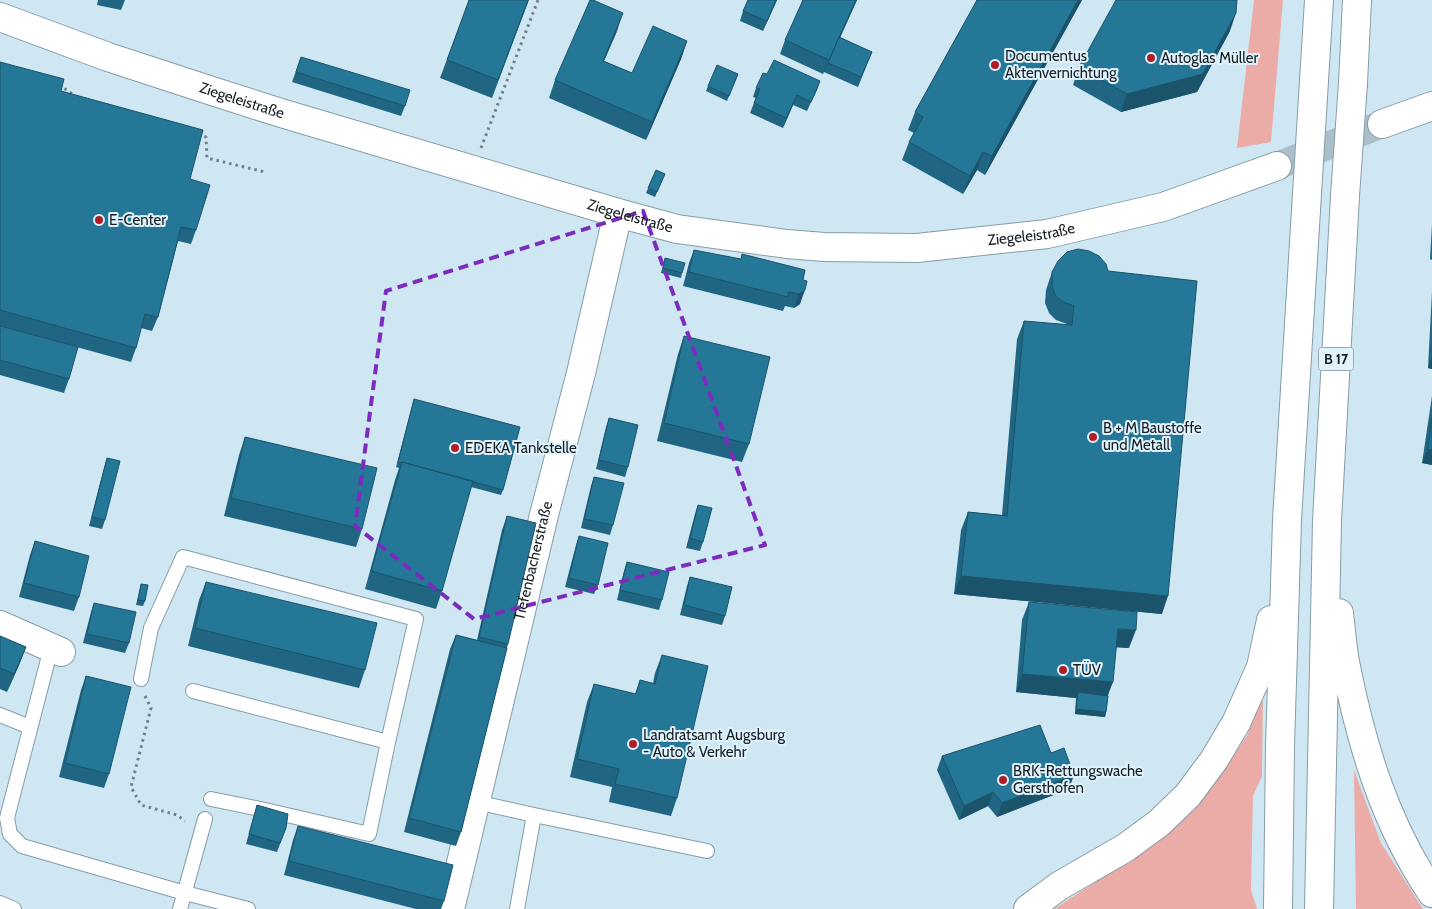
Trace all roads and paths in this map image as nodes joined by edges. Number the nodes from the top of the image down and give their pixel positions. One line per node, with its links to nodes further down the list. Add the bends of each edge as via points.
1 (538, 0): 11 (path)
2 (1319, 0): 14 (main road, B 17, bridge)
3 (1357, 0): 15 (main road, B 17, bridge)
4 (0, 17): 11 (main road, Ziegeleistraße, via 147,70)
5 (56, 83): 6 (path)
6 (77, 98)
7 (1432, 106): 8 (main road)
8 (1382, 124)
9 (196, 134): 12 (path, via 206,137 207,158)
10 (1277, 166): 13 (main road, Ziegeleistraße, via 1163,207 1047,234 917,248 787,244 677,229)
11 (472, 170): 13 (main road, Ziegeleistraße)
12 (265, 172)
13 (618, 213): 24 (main road, Tiefenbacherstraße)
14 (1287, 520): 38 (main road, via 1270,631 1261,667 1236,723 1214,760 1188,795 1159,823); 39 (main road)
15 (1327, 521): 31 (main road, via 1345,661 1368,759 1393,825); 40 (main road)
16 (0, 625): 17 (main road)
17 (56, 650): 21 (lane)
18 (142, 686): 22 (lane, via 151,628 183,557 416,619); 27 (path, via 151,708 131,787 140,806 176,815)
19 (194, 691): 22 (lane)
20 (0, 715): 21 (lane)
21 (30, 727): 28 (lane)
22 (388, 742): 23 (lane, via 369,834)
23 (211, 799)
24 (476, 802): 25 (lane); 36 (main road, Tiefenbacherstraße)
25 (534, 815): 29 (lane); 37 (lane)
26 (206, 818): 27 (lane)
27 (202, 833): 30 (lane)
28 (5, 834): 30 (lane, via 22,846)
29 (707, 850)
30 (185, 893): 34 (lane); 35 (lane)
31 (1432, 894)
32 (0, 903): 33 (lane)
33 (14, 909)
34 (180, 909)
35 (248, 909)
36 (450, 909)
37 (517, 909)
38 (1028, 909)
39 (1278, 909)
40 (1319, 909)

